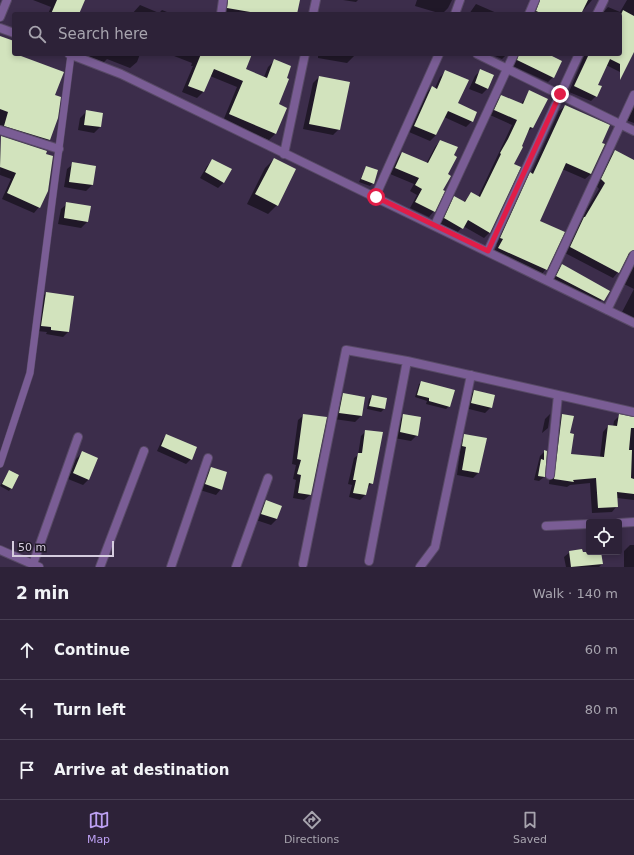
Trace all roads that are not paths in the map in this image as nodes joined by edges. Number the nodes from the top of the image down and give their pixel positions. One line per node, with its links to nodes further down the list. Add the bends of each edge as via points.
1 (7, 0): 12 (street)
2 (223, 0): 7 (street)
3 (316, 0): 8 (street)
4 (460, 0): 9 (street)
5 (535, 0): 10 (street)
6 (604, 0): 11 (street)
7 (221, 12)
8 (313, 12)
9 (456, 12)
10 (530, 12)
11 (598, 12)
12 (0, 17)
13 (0, 28): 14 (street)
14 (12, 32)
15 (70, 56): 28 (lane)
16 (75, 56): 29 (street, via 121,74)
17 (305, 56): 29 (street)
18 (438, 56): 30 (street)
19 (481, 56): 22 (street)
20 (513, 56): 22 (street)
21 (578, 56): 23 (street)
22 (508, 69): 23 (street); 31 (street)
23 (560, 94): 25 (street); 32 (street)
24 (634, 95): 25 (street)
25 (621, 124): 27 (street); 34 (street)
26 (0, 130): 28 (street)
27 (634, 131)
28 (59, 149): 44 (lane, via 30,372)
29 (284, 154): 30 (street)
30 (376, 197): 31 (street)
31 (435, 225): 32 (street)
32 (488, 251): 34 (street)
33 (634, 255): 35 (street)
34 (548, 281): 35 (street)
35 (607, 310): 36 (street)
36 (634, 323)
37 (407, 361): 38 (street); 52 (street); 53 (street, via 346,350)
38 (471, 375): 39 (street); 58 (street, via 435,547)
39 (558, 395): 40 (street); 45 (street)
40 (634, 412)
41 (78, 438): 54 (street)
42 (144, 451): 55 (street)
43 (208, 458): 56 (street)
44 (0, 464)
45 (550, 475)
46 (268, 478): 57 (street)
47 (634, 522): 48 (street)
48 (622, 523)
49 (586, 524): 50 (street)
50 (546, 526)
51 (0, 550): 54 (street)
52 (369, 561)
53 (304, 564)
54 (36, 566)
55 (100, 567)
56 (171, 567)
57 (236, 567)
58 (420, 567)

